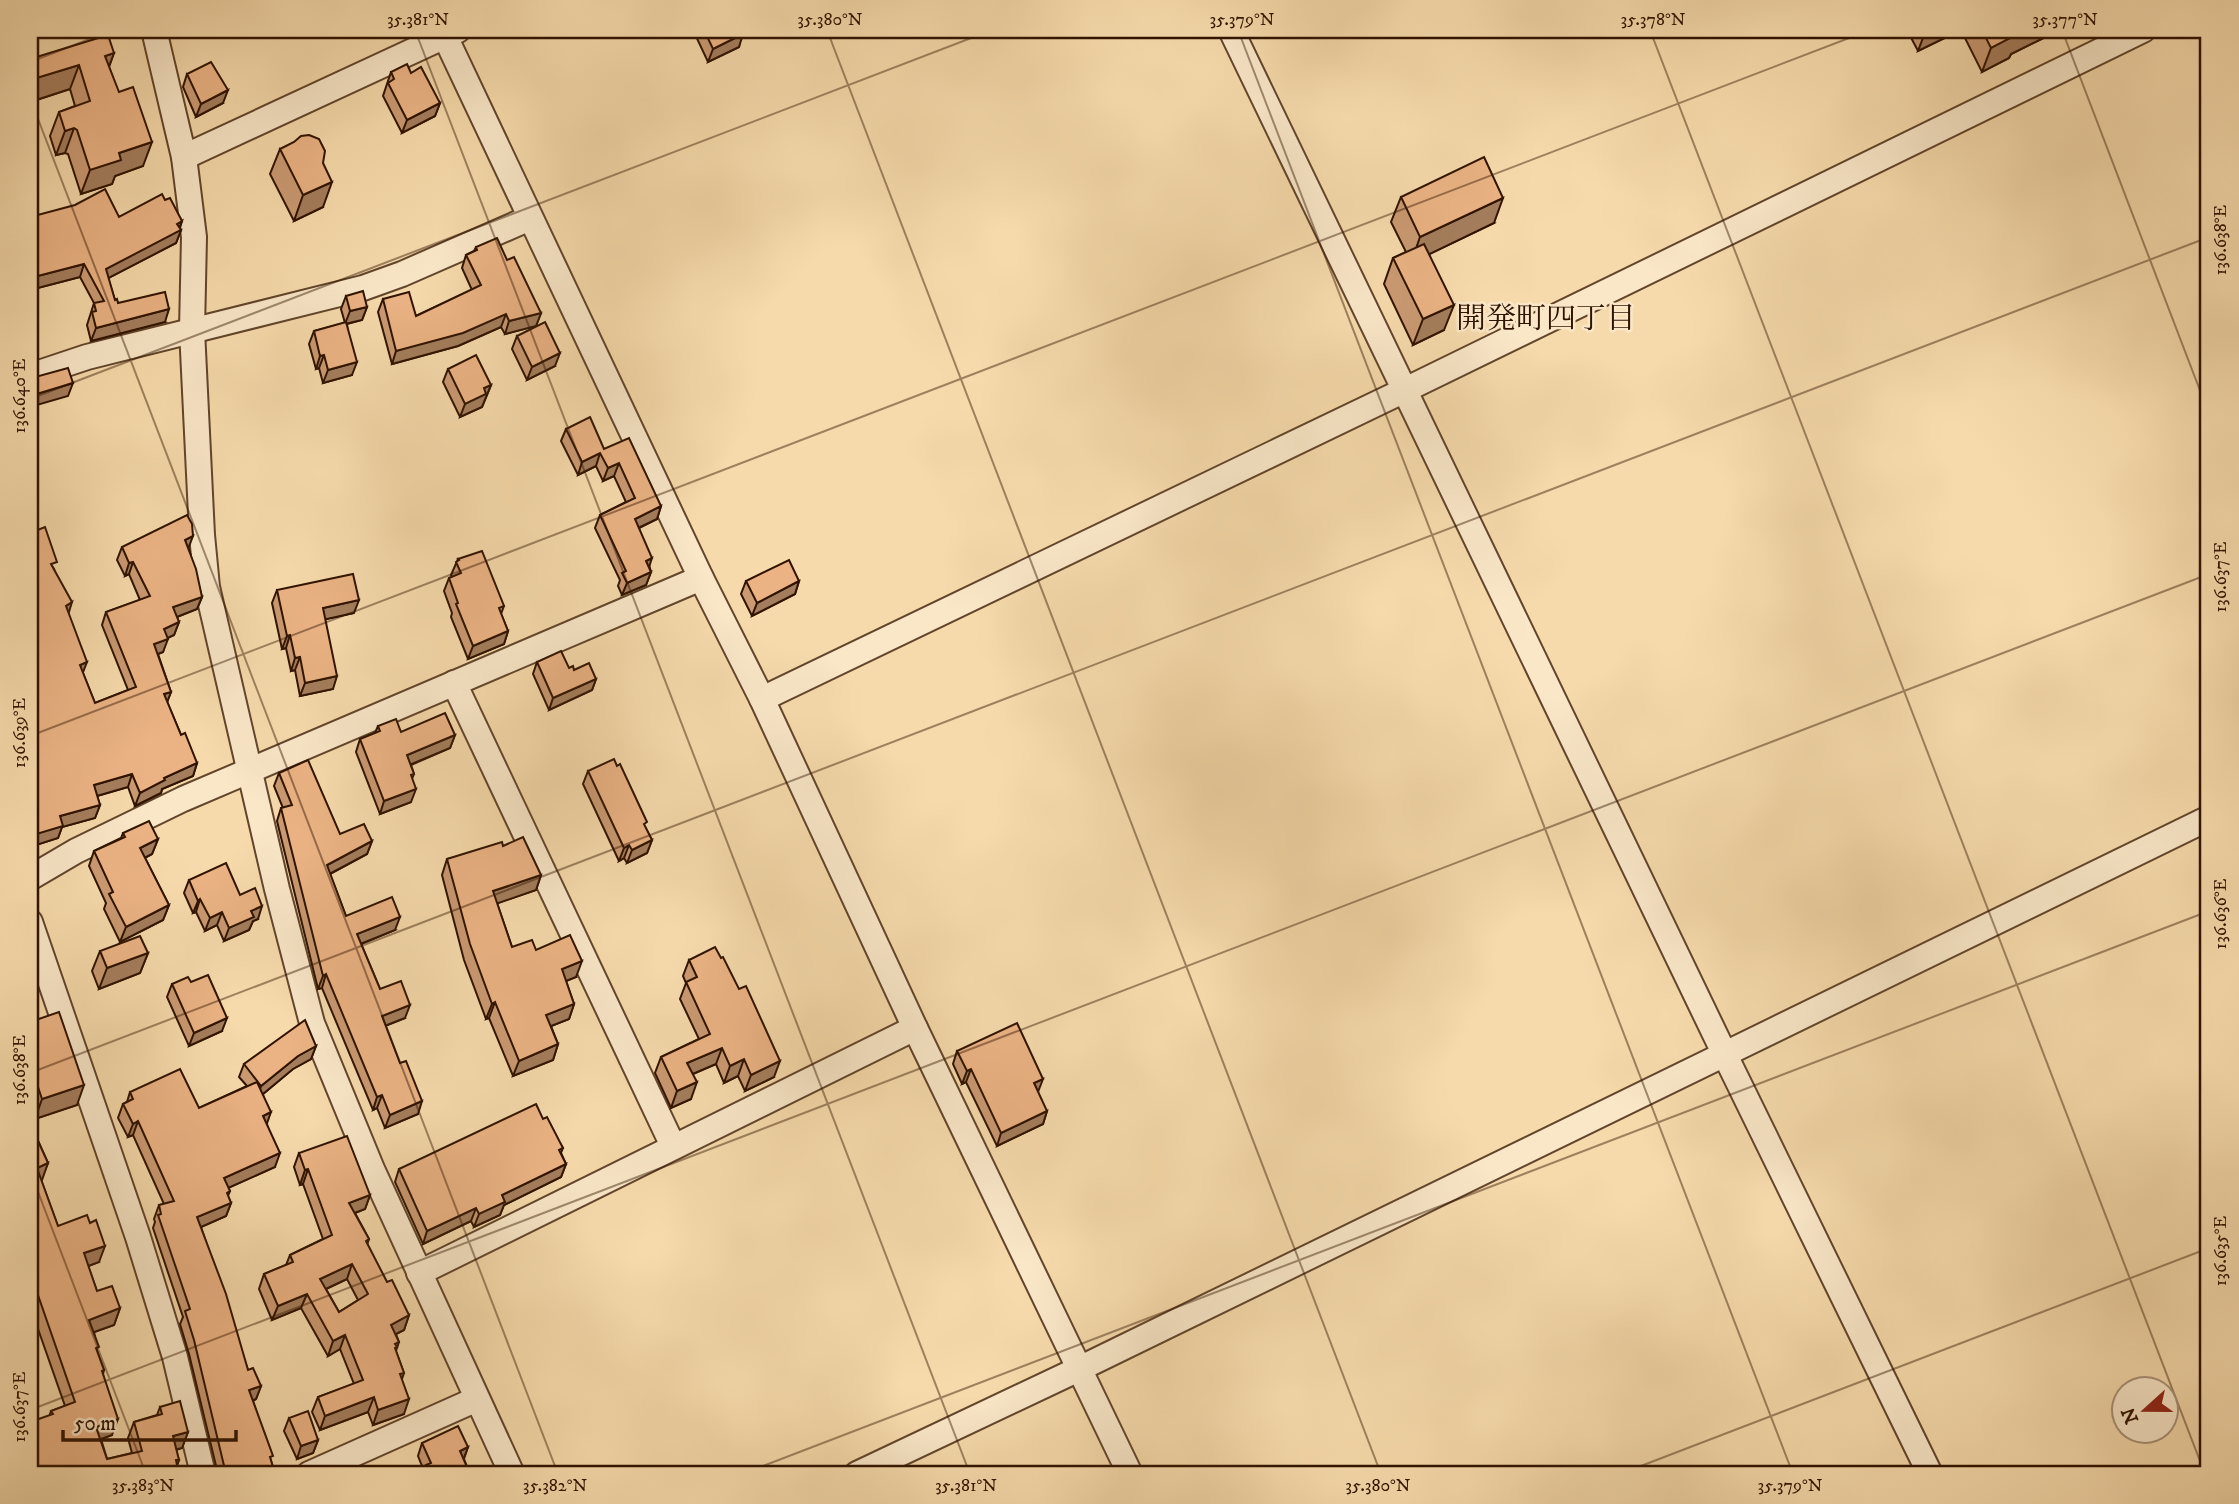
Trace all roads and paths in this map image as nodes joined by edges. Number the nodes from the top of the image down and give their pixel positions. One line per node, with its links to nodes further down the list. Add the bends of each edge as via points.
1 (154, 30): 5 (street)
2 (1231, 30): 9 (street)
3 (2143, 30): 9 (street)
4 (448, 32): 5 (street); 6 (street)
5 (184, 157): 7 (street, via 194,237)
6 (530, 218): 7 (street, via 363,288); 10 (street)
7 (192, 330): 8 (street); 13 (street, via 207,587)
8 (30, 376)
9 (1405, 390): 12 (street); 18 (street)
10 (701, 578): 11 (street); 12 (street)
11 (454, 683): 13 (street); 19 (street)
12 (762, 699): 17 (street)
13 (250, 770): 15 (street, via 76,851); 20 (street, via 312,1023)
14 (2209, 818): 18 (street)
15 (30, 878)
16 (30, 922): 23 (street, via 138,1237 175,1357)
17 (915, 1028): 19 (street); 21 (street)
18 (1725, 1055): 21 (street); 28 (street)
19 (673, 1146): 20 (street)
20 (419, 1273): 22 (street)
21 (1081, 1368): 26 (street); 27 (street)
22 (477, 1399): 24 (street); 25 (street)
23 (203, 1474)
24 (309, 1474)
25 (512, 1474)
26 (857, 1474)
27 (1130, 1474)
28 (1930, 1474)

